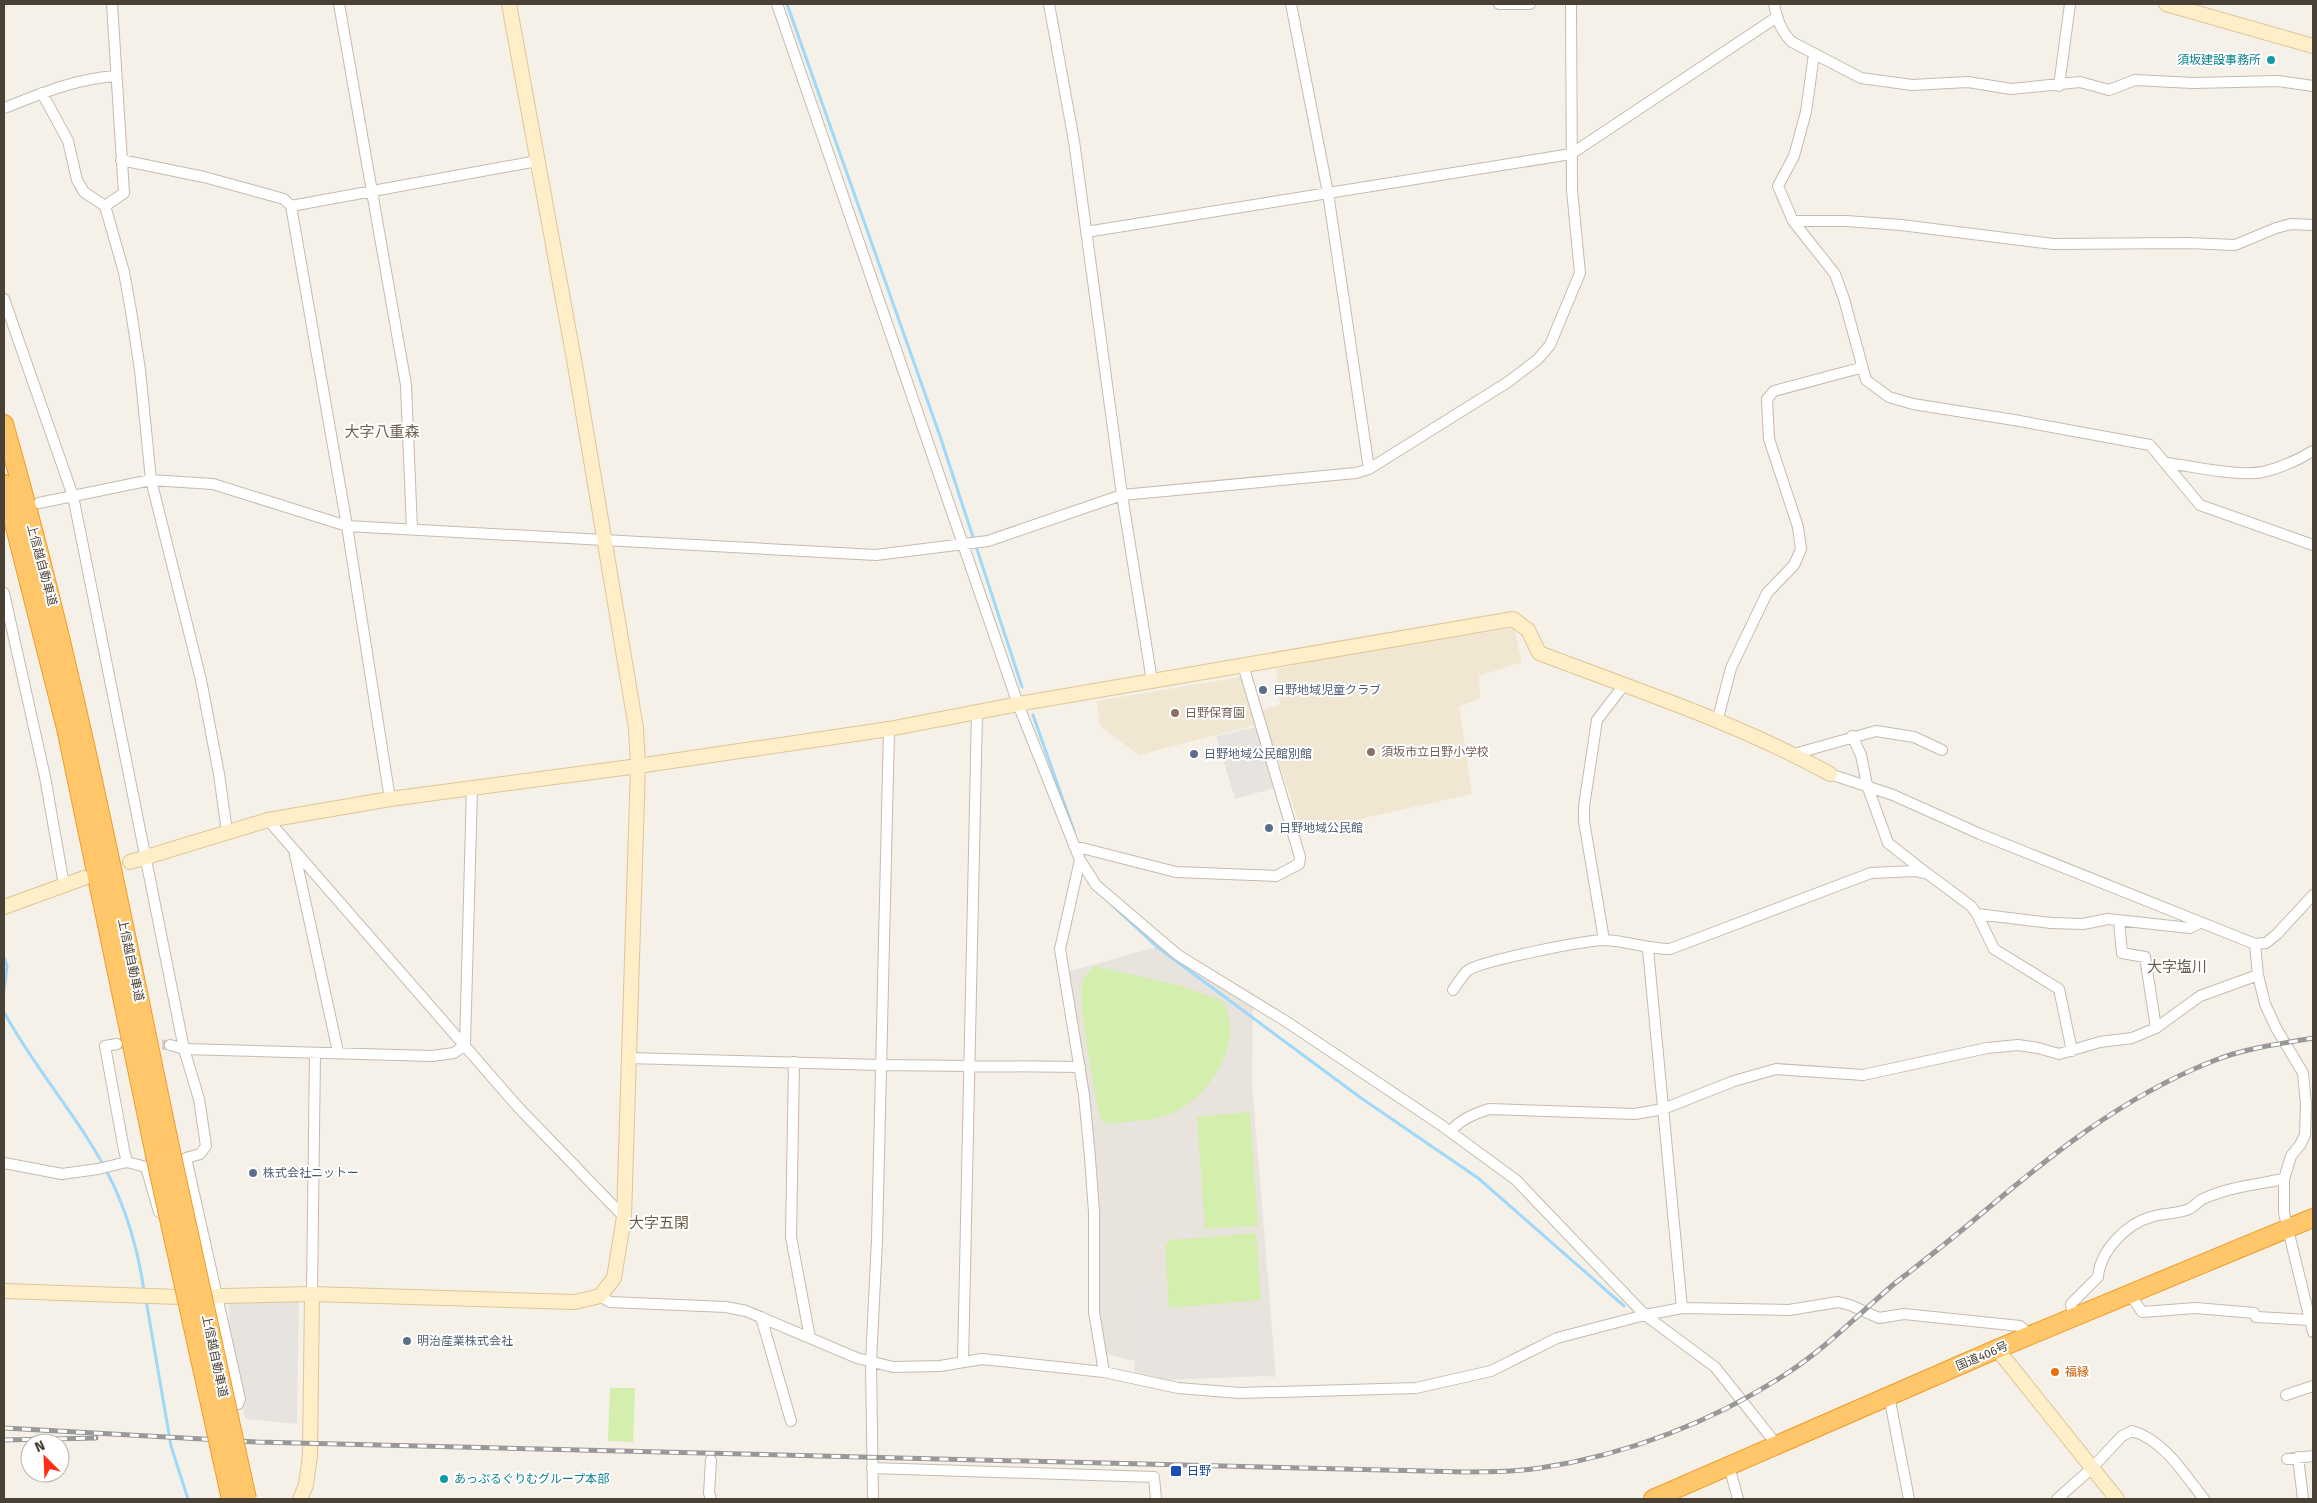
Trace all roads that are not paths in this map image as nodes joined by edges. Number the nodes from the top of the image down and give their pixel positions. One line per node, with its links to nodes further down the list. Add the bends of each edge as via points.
1 (112, 4): 16 (street)
2 (339, 4): 24 (street)
3 (509, 4): 23 (street)
4 (776, 4): 45 (street)
5 (1049, 4): 30 (street, via 1074,141)
6 (1291, 4): 25 (street)
7 (1499, 4): 8 (street)
8 (1530, 4)
9 (1571, 4): 21 (street)
10 (1774, 4): 13 (street)
11 (2070, 4): 17 (street)
12 (2166, 4): 14 (street)
13 (1777, 17): 15 (street, via 1786,37); 21 (street)
14 (2313, 46)
15 (1814, 54): 17 (street, via 1862,78 1912,85 1968,82 2011,89); 28 (street, via 1806,112 1794,156 1778,186)
16 (116, 76): 19 (street, via 89,78); 22 (street)
17 (2059, 86): 18 (street, via 2080,82 2109,90 2135,80 2202,83 2278,81)
18 (2313, 86)
19 (42, 93): 20 (street); 26 (street, via 68,141 77,180 84,192)
20 (4, 108)
21 (1571, 154): 25 (street); 36 (street, via 1580,273 1550,345 1538,359 1508,382)
22 (121, 160): 26 (street, via 124,193); 27 (street, via 204,177 284,199)
23 (536, 162): 24 (street); 44 (street)
24 (373, 190): 27 (street); 43 (street, via 406,385)
25 (1328, 193): 30 (street); 36 (street)
26 (105, 206): 37 (street, via 124,272 131,311)
27 (291, 206): 42 (street)
28 (1793, 221): 29 (street, via 1901,225 2053,244 2188,242 2235,245 2276,228); 32 (street, via 1835,274)
29 (2313, 224)
30 (1086, 232): 39 (street)
31 (4, 298): 40 (street)
32 (1860, 368): 35 (street, via 1866,380 1880,392 1899,400 2150,446); 53 (street, via 1774,392 1767,399 1769,440 1798,527 1801,549 1794,565 1767,594 1731,668)
33 (4, 424): 100 (highway, 上信越自動車道, via 82,724)
34 (2313, 451): 35 (street, via 2263,472 2244,473)
35 (2166, 463): 46 (street, via 2200,505)
36 (1369, 469): 39 (street, via 1336,476)
37 (151, 480): 40 (street); 42 (street, via 213,484); 64 (street, via 201,680 220,774)
38 (4, 484): 100 (highway, 上信越自動車道, via 66,728)
39 (1122, 495): 45 (street, via 1021,531); 49 (street)
40 (73, 496): 41 (street); 67 (street)
41 (39, 503)
42 (347, 526): 43 (street); 62 (street)
43 (412, 529): 44 (street)
44 (605, 539): 45 (street, via 876,555); 58 (street, via 631,689)
45 (966, 544): 51 (street)
46 (2313, 544)
47 (4, 593): 72 (street, via 46,777)
48 (1242, 666): 49 (street); 50 (street, via 1513,619 1528,630 1539,653); 65 (street, via 1300,857 1299,864 1276,876 1176,872)
49 (1152, 680): 51 (street)
50 (1624, 685): 53 (street); 78 (street, via 1597,720 1584,806)
51 (1018, 704): 52 (street); 65 (street)
52 (977, 712): 54 (street); 94 (street)
53 (1717, 722): 57 (street)
54 (889, 729): 58 (street); 93 (street)
55 (1852, 736): 56 (street, via 1876,731 1914,737); 57 (street); 60 (street, via 1861,755)
56 (1942, 750)
57 (1794, 754): 59 (street)
58 (638, 766): 61 (street); 91 (street)
59 (1830, 774): 60 (street)
60 (1867, 784): 70 (street, via 1888,843); 77 (street, via 1980,834)
61 (472, 788): 62 (street); 85 (street)
62 (390, 799): 63 (street)
63 (268, 820): 64 (street); 66 (street)
64 (227, 832): 67 (street)
65 (1074, 846): 68 (street)
66 (294, 849): 85 (street); 89 (street)
67 (144, 858): 69 (street); 87 (street)
68 (1080, 860): 95 (street, via 1060,949); 97 (street, via 1096,885 1178,955 1287,1022)
69 (130, 862)
70 (1928, 874): 75 (street, via 1971,906); 80 (street, via 1915,871 1871,873 1670,949)
71 (84, 878): 72 (street)
72 (64, 885): 74 (street)
73 (2313, 895): 79 (street, via 2277,934 2266,943)
74 (4, 907)
75 (1976, 914): 76 (street, via 2051,923); 88 (street, via 1994,949 2060,989)
76 (2119, 921): 77 (street, via 2183,928); 83 (street, via 2122,953 2145,957)
77 (2200, 923): 79 (street)
78 (1604, 940): 80 (street); 82 (street, via 1525,953 1468,970)
79 (2255, 944): 81 (street)
80 (1648, 949): 96 (street)
81 (2258, 975): 83 (street, via 2200,996); 98 (street, via 2265,1004 2276,1028 2303,1073 2306,1104)
82 (1453, 990)
83 (2156, 1028): 88 (street, via 2132,1038 2100,1042)
84 (117, 1044): 101 (street, via 105,1046)
85 (465, 1044): 89 (street, via 454,1053 432,1056); 104 (street, via 518,1107)
86 (170, 1045): 87 (street)
87 (184, 1050): 90 (street); 100 (street, via 199,1099 206,1146 200,1154)
88 (2072, 1051): 96 (street, via 2059,1054 2031,1046 2003,1045 1863,1075 1776,1069 1734,1081)
89 (338, 1052): 90 (street)
90 (315, 1053): 108 (street)
91 (628, 1058): 92 (street); 104 (street)
92 (794, 1062): 93 (street); 120 (street, via 791,1237)
93 (881, 1065): 94 (street); 122 (street)
94 (970, 1066): 95 (street); 123 (street)
95 (1080, 1067): 124 (street, via 1094,1212 1094,1312)
96 (1663, 1109): 97 (street, via 1613,1114 1488,1109 1472,1115); 113 (street)
97 (1450, 1131): 114 (street, via 1516,1180)
98 (2302, 1142): 99 (street); 103 (street, via 2291,1156)
99 (2313, 1142)
100 (165, 1158): 101 (street); 110 (street); 112 (street); 135 (highway, 上信越自動車道, bridge); 136 (highway, 上信越自動車道, bridge)
101 (127, 1162): 102 (street, via 62,1174)
102 (4, 1163)
103 (2284, 1179): 106 (street); 116 (street, via 2204,1198 2189,1209 2150,1217 2128,1228 2110,1248 2098,1268 2098,1277 2071,1304)
104 (624, 1217): 111 (street, via 614,1278)
105 (2313, 1218): 106 (highway, 国道406号)
106 (2287, 1230): 109 (highway, 国道406号); 117 (street)
107 (4, 1291): 112 (street)
108 (312, 1294): 110 (street); 111 (street, via 575,1302); 137 (street, via 310,1455 306,1485)
109 (2130, 1294): 116 (highway, 国道406号); 117 (street, via 2142,1312 2196,1308 2254,1313 2256,1317)
110 (218, 1295): 112 (street); 112 (street, via 240,1399 238,1404 202,1401)
111 (600, 1296): 115 (street, via 610,1302 726,1306)
112 (180, 1297)
113 (1682, 1308): 114 (street); 119 (street, via 1789,1310 1838,1302 1879,1318 1904,1314 2020,1326)
114 (1645, 1315): 124 (street, via 1557,1338 1491,1371 1416,1388 1240,1393 1178,1388); 129 (street, via 1715,1368)
115 (761, 1317): 120 (street); 128 (street)
116 (2073, 1318): 119 (highway, 国道406号)
117 (2310, 1320): 118 (street)
118 (2313, 1332)
119 (2030, 1336): 121 (highway, 国道406号)
120 (810, 1338): 122 (street)
121 (1997, 1349): 127 (highway, 国道406号); 134 (street)
122 (871, 1362): 123 (street, via 893,1367); 133 (street)
123 (963, 1362): 124 (street, via 982,1359)
124 (1104, 1372)
125 (2313, 1386): 126 (street)
126 (2286, 1395)
127 (1890, 1396): 129 (highway, 国道406号); 143 (street)
128 (791, 1421)
129 (1777, 1444): 132 (highway, 国道406号)
130 (2313, 1456): 147 (street, via 2293,1458)
131 (711, 1460): 138 (street)
132 (1729, 1466): 141 (highway, 国道406号); 142 (street)
133 (872, 1468): 139 (street); 140 (street, via 1154,1477)
134 (2091, 1469): 144 (street); 145 (street); 146 (street, via 2122,1436 2132,1431 2163,1449)
135 (231, 1499)
136 (246, 1499)
137 (300, 1499)
138 (711, 1499)
139 (872, 1499)
140 (1156, 1499)
141 (1653, 1499)
142 (1738, 1499)
143 (1909, 1499)
144 (2057, 1499)
145 (2118, 1499)
146 (2204, 1499)
147 (2303, 1499)

